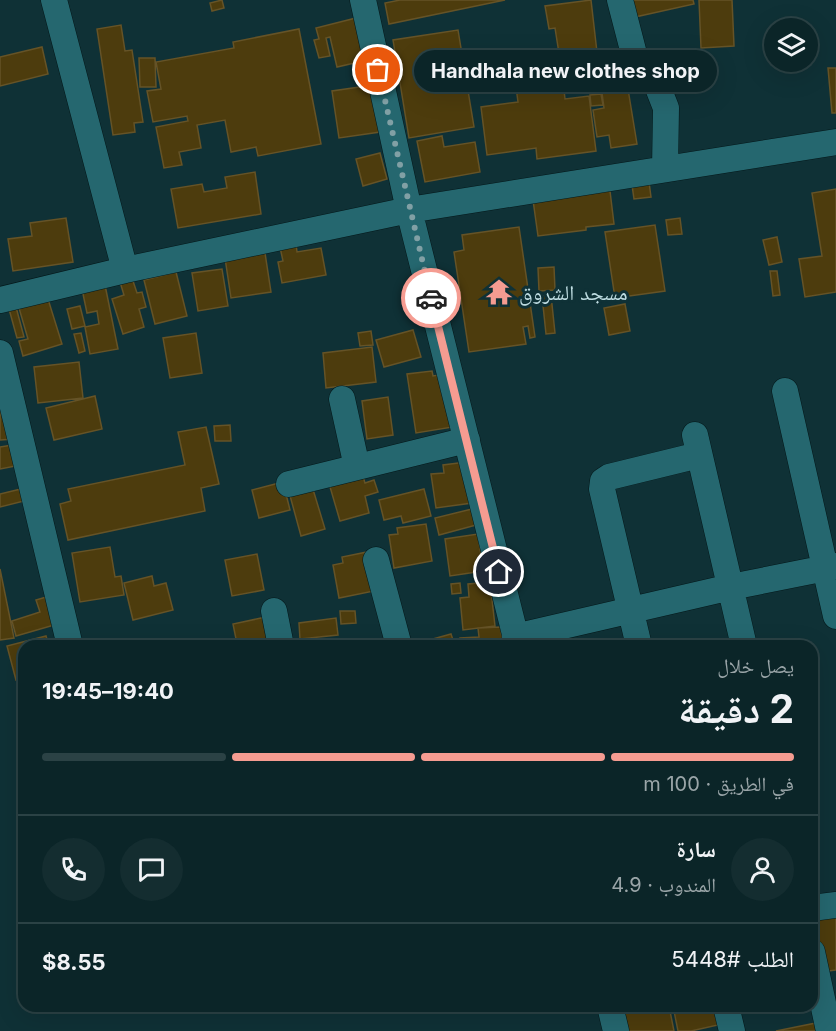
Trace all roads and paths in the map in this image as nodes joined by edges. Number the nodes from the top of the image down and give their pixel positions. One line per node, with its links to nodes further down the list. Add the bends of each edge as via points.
1 (54, 0): 7 (street)
2 (363, 0): 6 (street)
3 (620, 0): 5 (street, via 634,54 655,80 666,108)
4 (836, 142): 5 (street)
5 (665, 169): 6 (street)
6 (409, 210): 7 (street); 12 (street)
7 (125, 270): 8 (street)
8 (0, 300)
9 (0, 353): 21 (street)
10 (784, 391): 16 (street)
11 (342, 399): 13 (street)
12 (466, 440): 13 (street); 24 (street)
13 (357, 467): 14 (street)
14 (289, 484)
15 (376, 560): 23 (street)
16 (830, 567): 17 (street); 20 (street)
17 (731, 587): 19 (street); 19 (street, via 697,445 603,481); 27 (street)
18 (274, 611): 22 (street)
19 (631, 612): 25 (street); 26 (street)
20 (836, 616)
21 (69, 640)
22 (280, 640)
23 (397, 640)
24 (516, 640)
25 (525, 640)
26 (638, 640)
27 (743, 640)
28 (836, 905): 29 (street)
29 (818, 907)
30 (818, 980): 35 (street)
31 (611, 1012): 33 (street)
32 (727, 1012): 34 (street)
33 (616, 1031)
34 (732, 1031)
35 (829, 1031)

